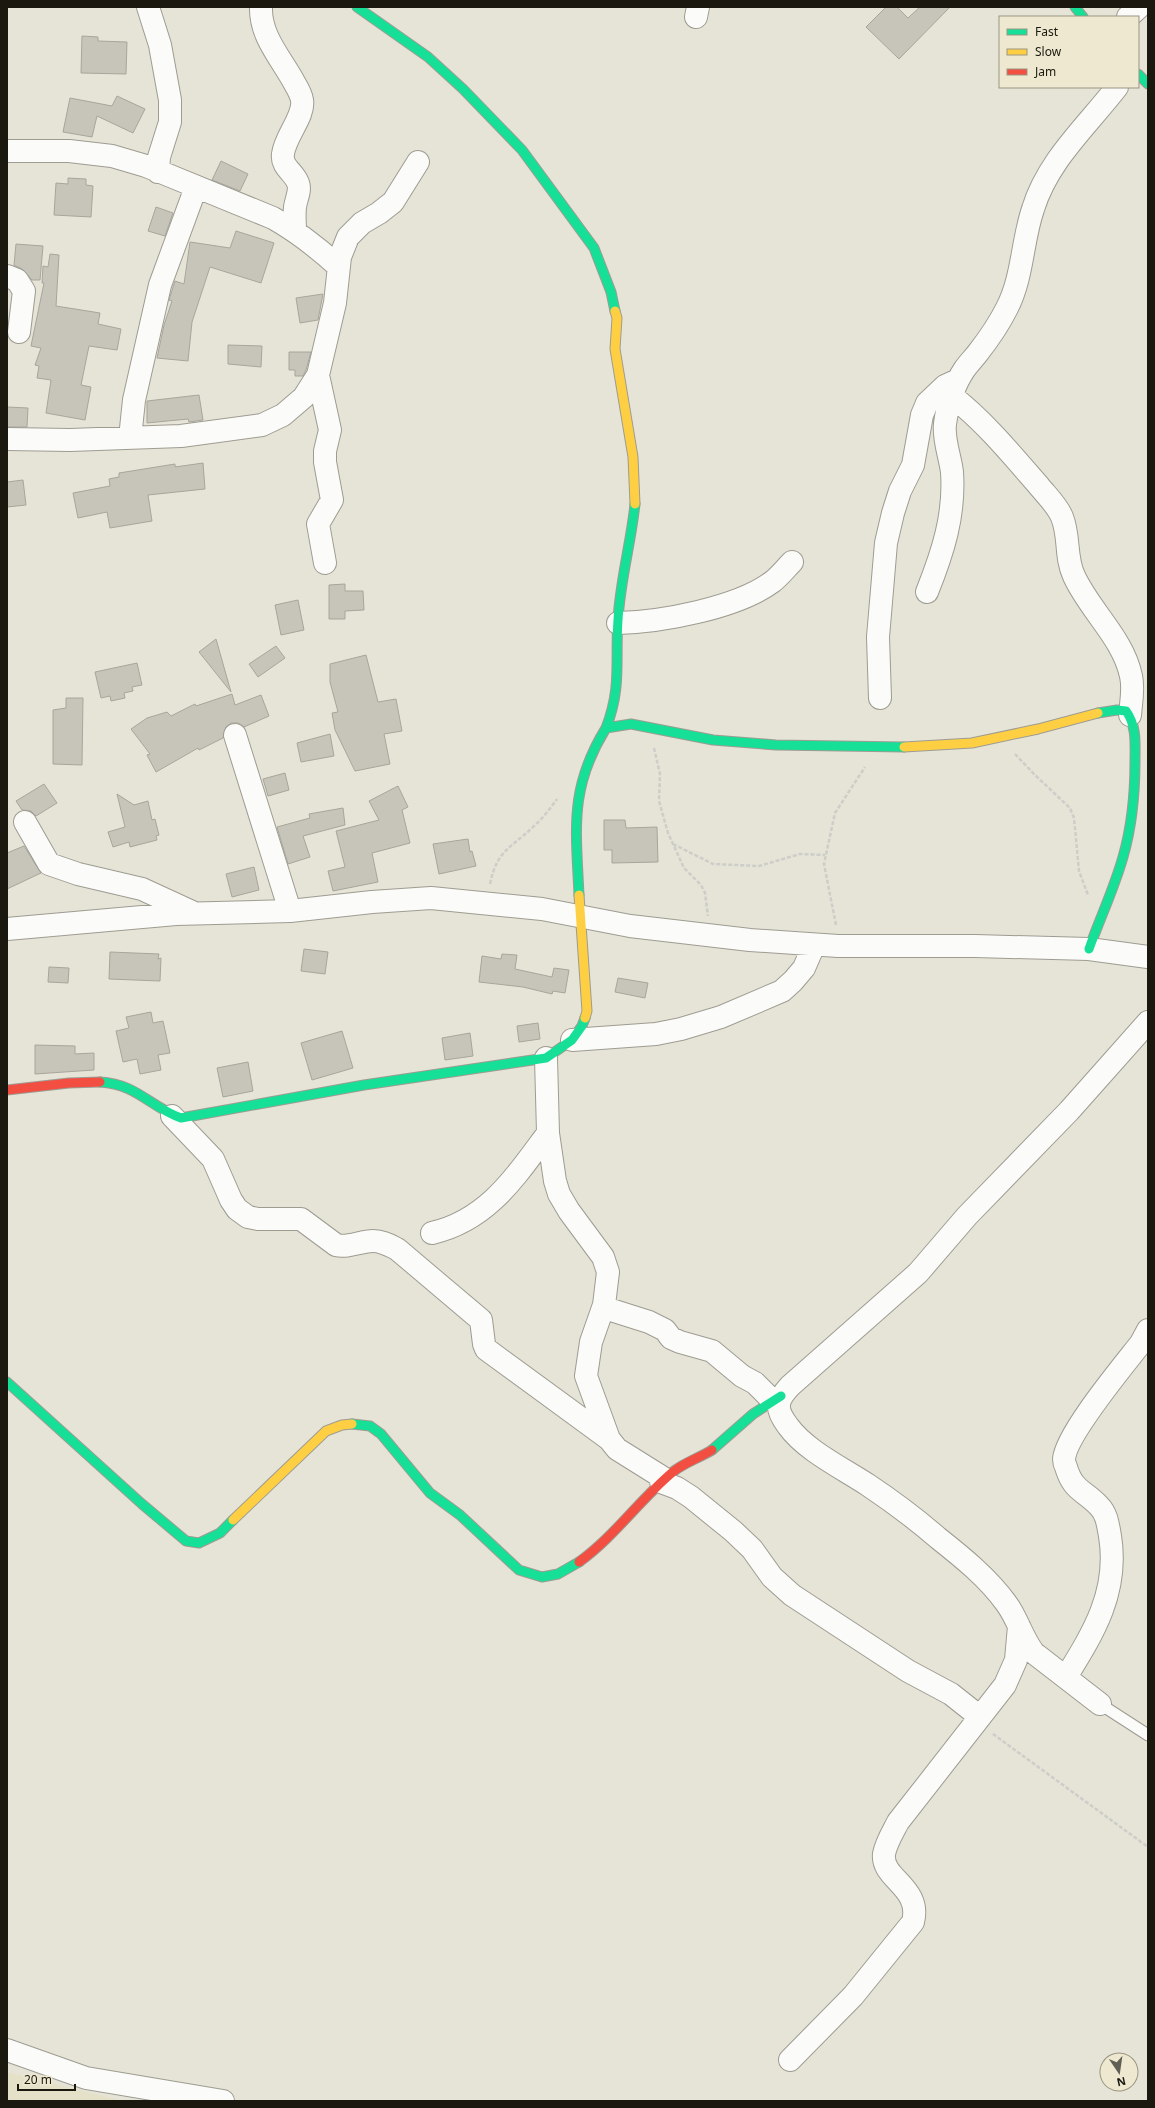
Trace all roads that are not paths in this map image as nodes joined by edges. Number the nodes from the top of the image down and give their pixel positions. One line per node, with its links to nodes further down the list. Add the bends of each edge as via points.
1 (148, 7): 13 (street, via 160,45 170,100 170,122 159,157)
2 (261, 7): 15 (street, via 260,17 266,36 286,66 303,101 302,112 283,154 285,166 298,182)
3 (357, 7): 26 (street, via 428,57 463,89 522,150 594,248 611,292 616,318 615,349 636,490)
4 (1075, 7): 6 (street)
5 (1139, 7): 7 (street)
6 (1082, 16)
7 (1129, 16)
8 (1139, 75): 9 (street)
9 (1148, 84)
10 (1116, 88): 20 (street, via 1071,140 1049,175 1033,208 1018,281 1007,308 964,369)
11 (7, 150): 13 (street, via 69,151 112,156)
12 (418, 162): 16 (street, via 393,202 348,237)
13 (158, 172): 14 (street)
14 (196, 187): 15 (street, via 273,218); 21 (street, via 160,285 134,400)
15 (295, 231): 16 (street)
16 (339, 267): 19 (street, via 335,303)
17 (7, 276): 18 (street, via 17,280 24,291)
18 (18, 332)
19 (318, 375): 21 (street, via 304,397 283,415 262,425 181,436); 24 (street, via 330,430 325,462 332,500 318,524)
20 (956, 388): 25 (street, via 945,430 951,470 952,512 937,567); 27 (street, via 945,386 928,403 922,415 913,465 900,490 893,513 886,543 878,637); 28 (street, via 971,412 1058,508 1066,532 1068,562 1074,577 1123,653 1131,676 1133,692)
21 (130, 438): 22 (street)
22 (7, 439)
23 (792, 562): 26 (street, via 772,582 733,602 659,619)
24 (325, 563)
25 (927, 592)
26 (618, 623): 29 (street, via 618,682 614,708)
27 (880, 698)
28 (1130, 715): 29 (street, via 1126,711 1117,710 1097,713 1004,737 956,745 869,749 713,740 631,724); 37 (street, via 1135,742 1130,826 1119,869)
29 (606, 728): 34 (street, via 585,765 580,785 575,823)
30 (235, 735): 32 (street)
31 (25, 822): 33 (street, via 49,864 78,874 142,889)
32 (290, 911): 33 (street); 34 (street, via 431,898 542,909)
33 (195, 914): 35 (street)
34 (580, 917): 36 (street, via 709,936); 40 (street, via 587,1011 582,1026)
35 (7, 929)
36 (814, 945): 37 (street); 40 (street, via 804,968 782,991 721,1017 656,1034)
37 (1089, 949): 38 (street)
38 (1148, 956)
39 (1148, 1022): 49 (street, via 1069,1111 967,1216 918,1273)
40 (572, 1040): 41 (street)
41 (546, 1058): 43 (street, via 364,1085 181,1118); 44 (street)
42 (7, 1090): 43 (street, via 83,1082 119,1084 139,1092)
43 (172, 1116): 50 (street, via 213,1159 237,1209 248,1217 258,1219 301,1219 342,1246 374,1241 384,1242 397,1249 481,1320 486,1350)
44 (548, 1133): 45 (street, via 493,1201 478,1214 449,1230); 46 (street, via 560,1194 569,1212 607,1265 608,1280)
45 (432, 1233)
46 (604, 1305): 49 (street, via 608,1309 660,1328 674,1340 712,1351 742,1376); 50 (street, via 591,1342 586,1376)
47 (1148, 1330): 53 (street, via 1071,1440 1064,1459 1069,1476 1077,1489 1099,1506 1106,1517 1112,1554 1109,1589 1100,1620)
48 (7, 1382): 51 (street, via 172,1530 186,1541 199,1543 220,1533 326,1431 342,1425 370,1426 381,1434 430,1493 460,1515 519,1570 531,1576 544,1577 556,1574 585,1559)
49 (777, 1398): 51 (street, via 751,1415 711,1450); 52 (street, via 783,1419 795,1435 889,1499 939,1538 1000,1595)
50 (609, 1439): 51 (street, via 617,1448)
51 (663, 1481): 55 (street, via 691,1497 733,1531 752,1549 772,1578 792,1595 902,1667 951,1694)
52 (1019, 1626): 53 (street, via 1034,1654); 55 (street, via 1016,1660 1005,1685)
53 (1066, 1677): 54 (street)
54 (1100, 1704): 56 (lane)
55 (978, 1719): 58 (street, via 898,1822 884,1855 887,1867 912,1898 916,1911 913,1922 853,1996)
56 (1148, 1734)
57 (7, 2050): 59 (street, via 86,2078)
58 (790, 2060)
59 (223, 2101)

